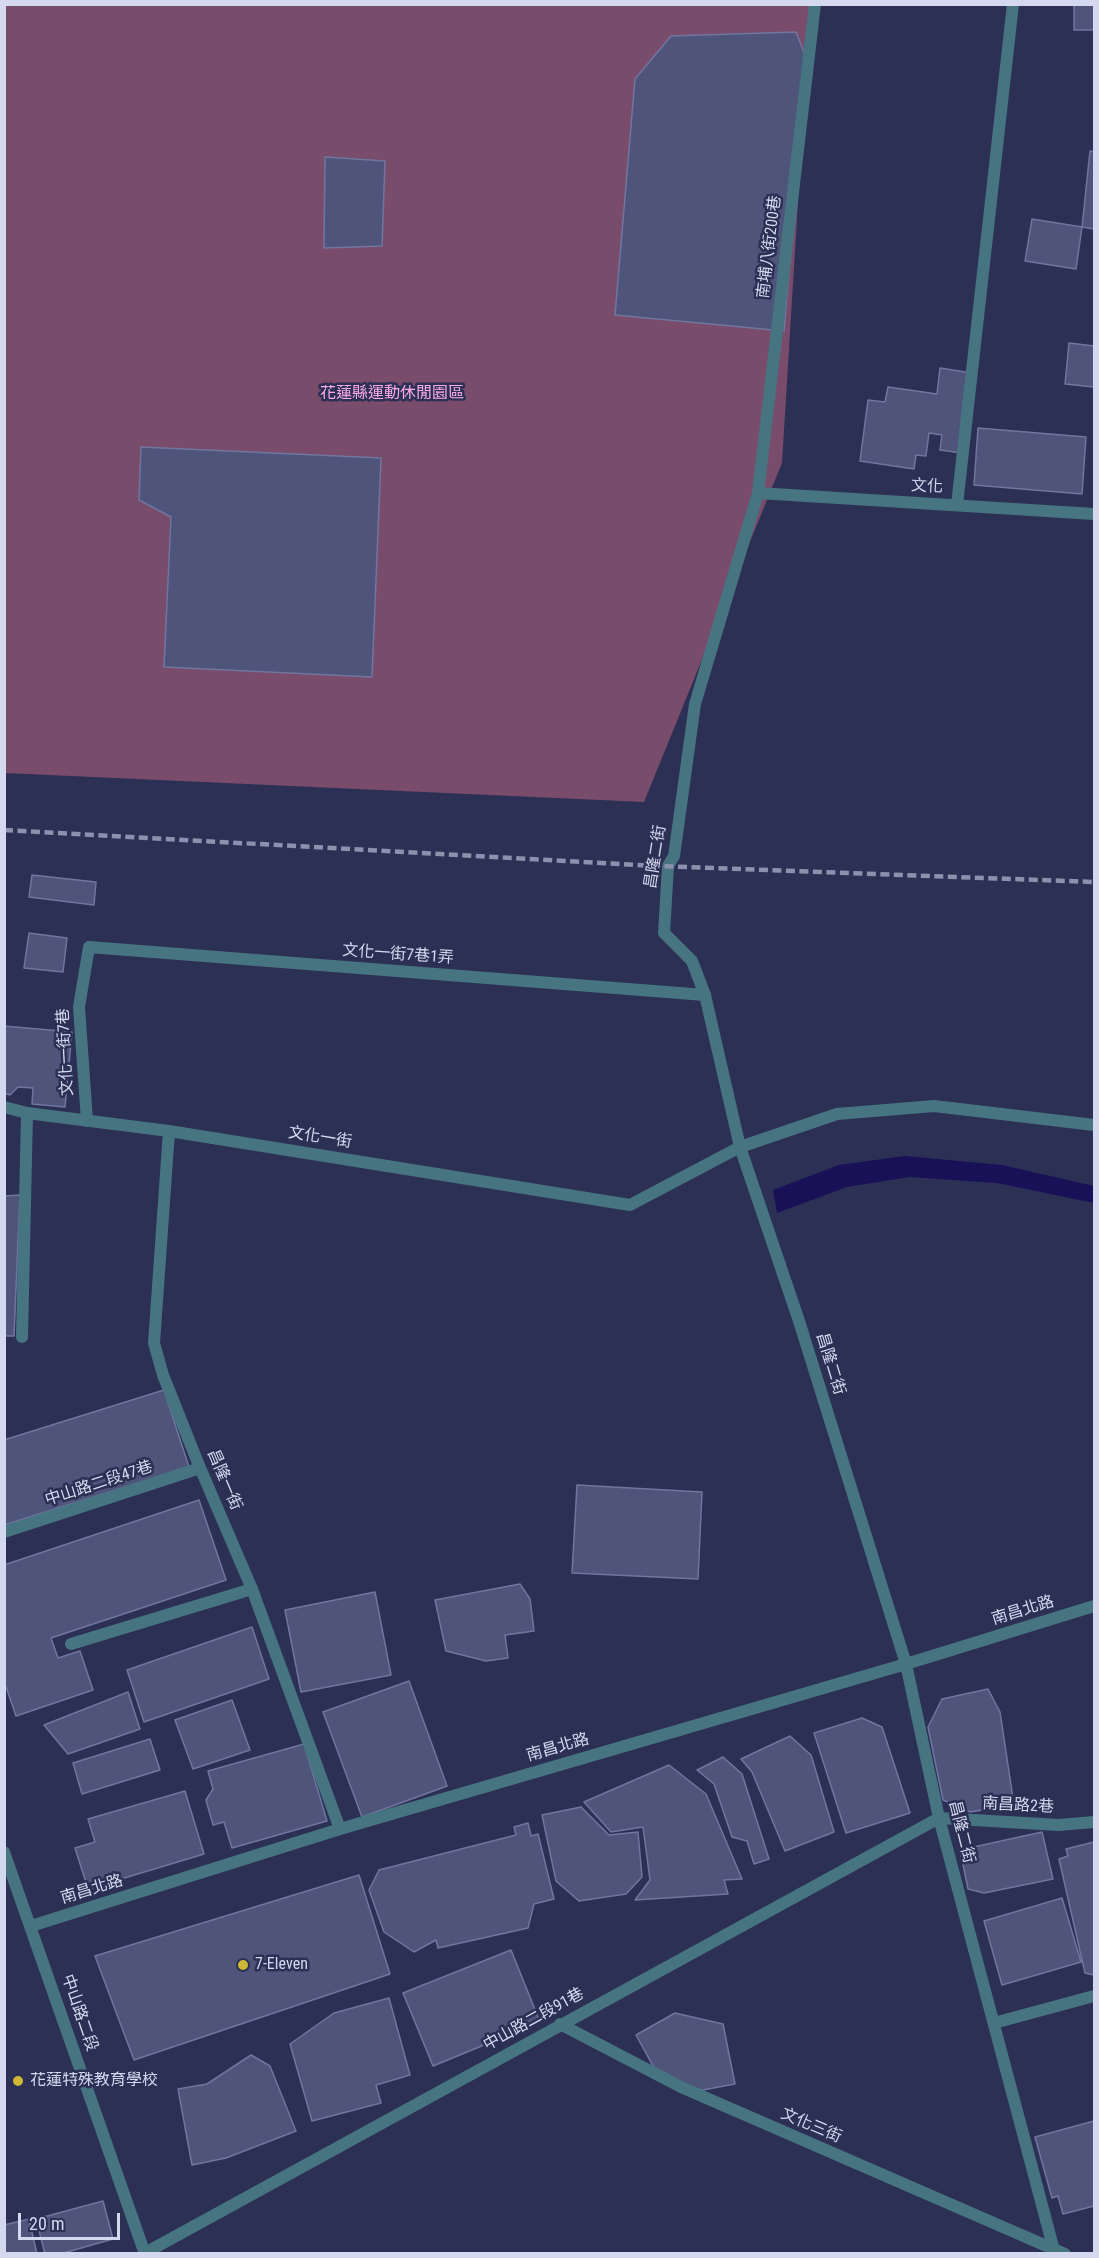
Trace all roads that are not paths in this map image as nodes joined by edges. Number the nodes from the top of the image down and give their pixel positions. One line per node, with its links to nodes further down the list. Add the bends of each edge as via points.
1 (815, 4): 3 (street, 南埔八街200巷)
2 (1013, 4): 4 (street)
3 (758, 493): 4 (street, 文化); 7 (street, 昌隆二街, via 695,704 674,856 668,866 664,933 692,961)
4 (957, 505): 5 (street, 文化)
5 (1095, 514)
6 (89, 947): 7 (street, 文化一街7巷1弄); 10 (street, 文化一街7巷, via 79,1007)
7 (705, 995): 13 (street, 昌隆二街)
8 (4, 1107): 9 (street, 文化一街)
9 (27, 1113): 10 (street, 文化一街); 14 (street)
10 (87, 1120): 12 (street, 文化一街)
11 (1095, 1125): 13 (street, via 934,1106 837,1114)
12 (169, 1131): 13 (street, 文化一街, via 630,1205); 15 (street, 昌隆一街, via 154,1343)
13 (740, 1147): 20 (street, 昌隆二街)
14 (22, 1337)
15 (198, 1463): 16 (street, 中山路二段47巷, via 198,1469); 17 (street, 昌隆一街)
16 (4, 1532)
17 (252, 1589): 19 (street); 23 (street, 昌隆一街)
18 (1095, 1606): 20 (street, 南昌北路)
19 (71, 1644)
20 (906, 1664): 21 (street, 昌隆二街); 23 (street, 南昌北路)
21 (939, 1818): 22 (street, 南昌路2巷, via 1059,1825); 27 (street, 中山路二段91巷); 28 (street, 昌隆二街)
22 (1095, 1822)
23 (340, 1829): 25 (street, 南昌北路)
24 (4, 1852): 25 (street, 中山路二段)
25 (31, 1926): 30 (street, 中山路二段)
26 (1095, 1996): 28 (street)
27 (560, 2024): 29 (street, 文化三街, via 681,2087); 30 (street, 中山路二段91巷)
28 (994, 2024): 29 (street, 昌隆二街)
29 (1058, 2252)
30 (144, 2253)

